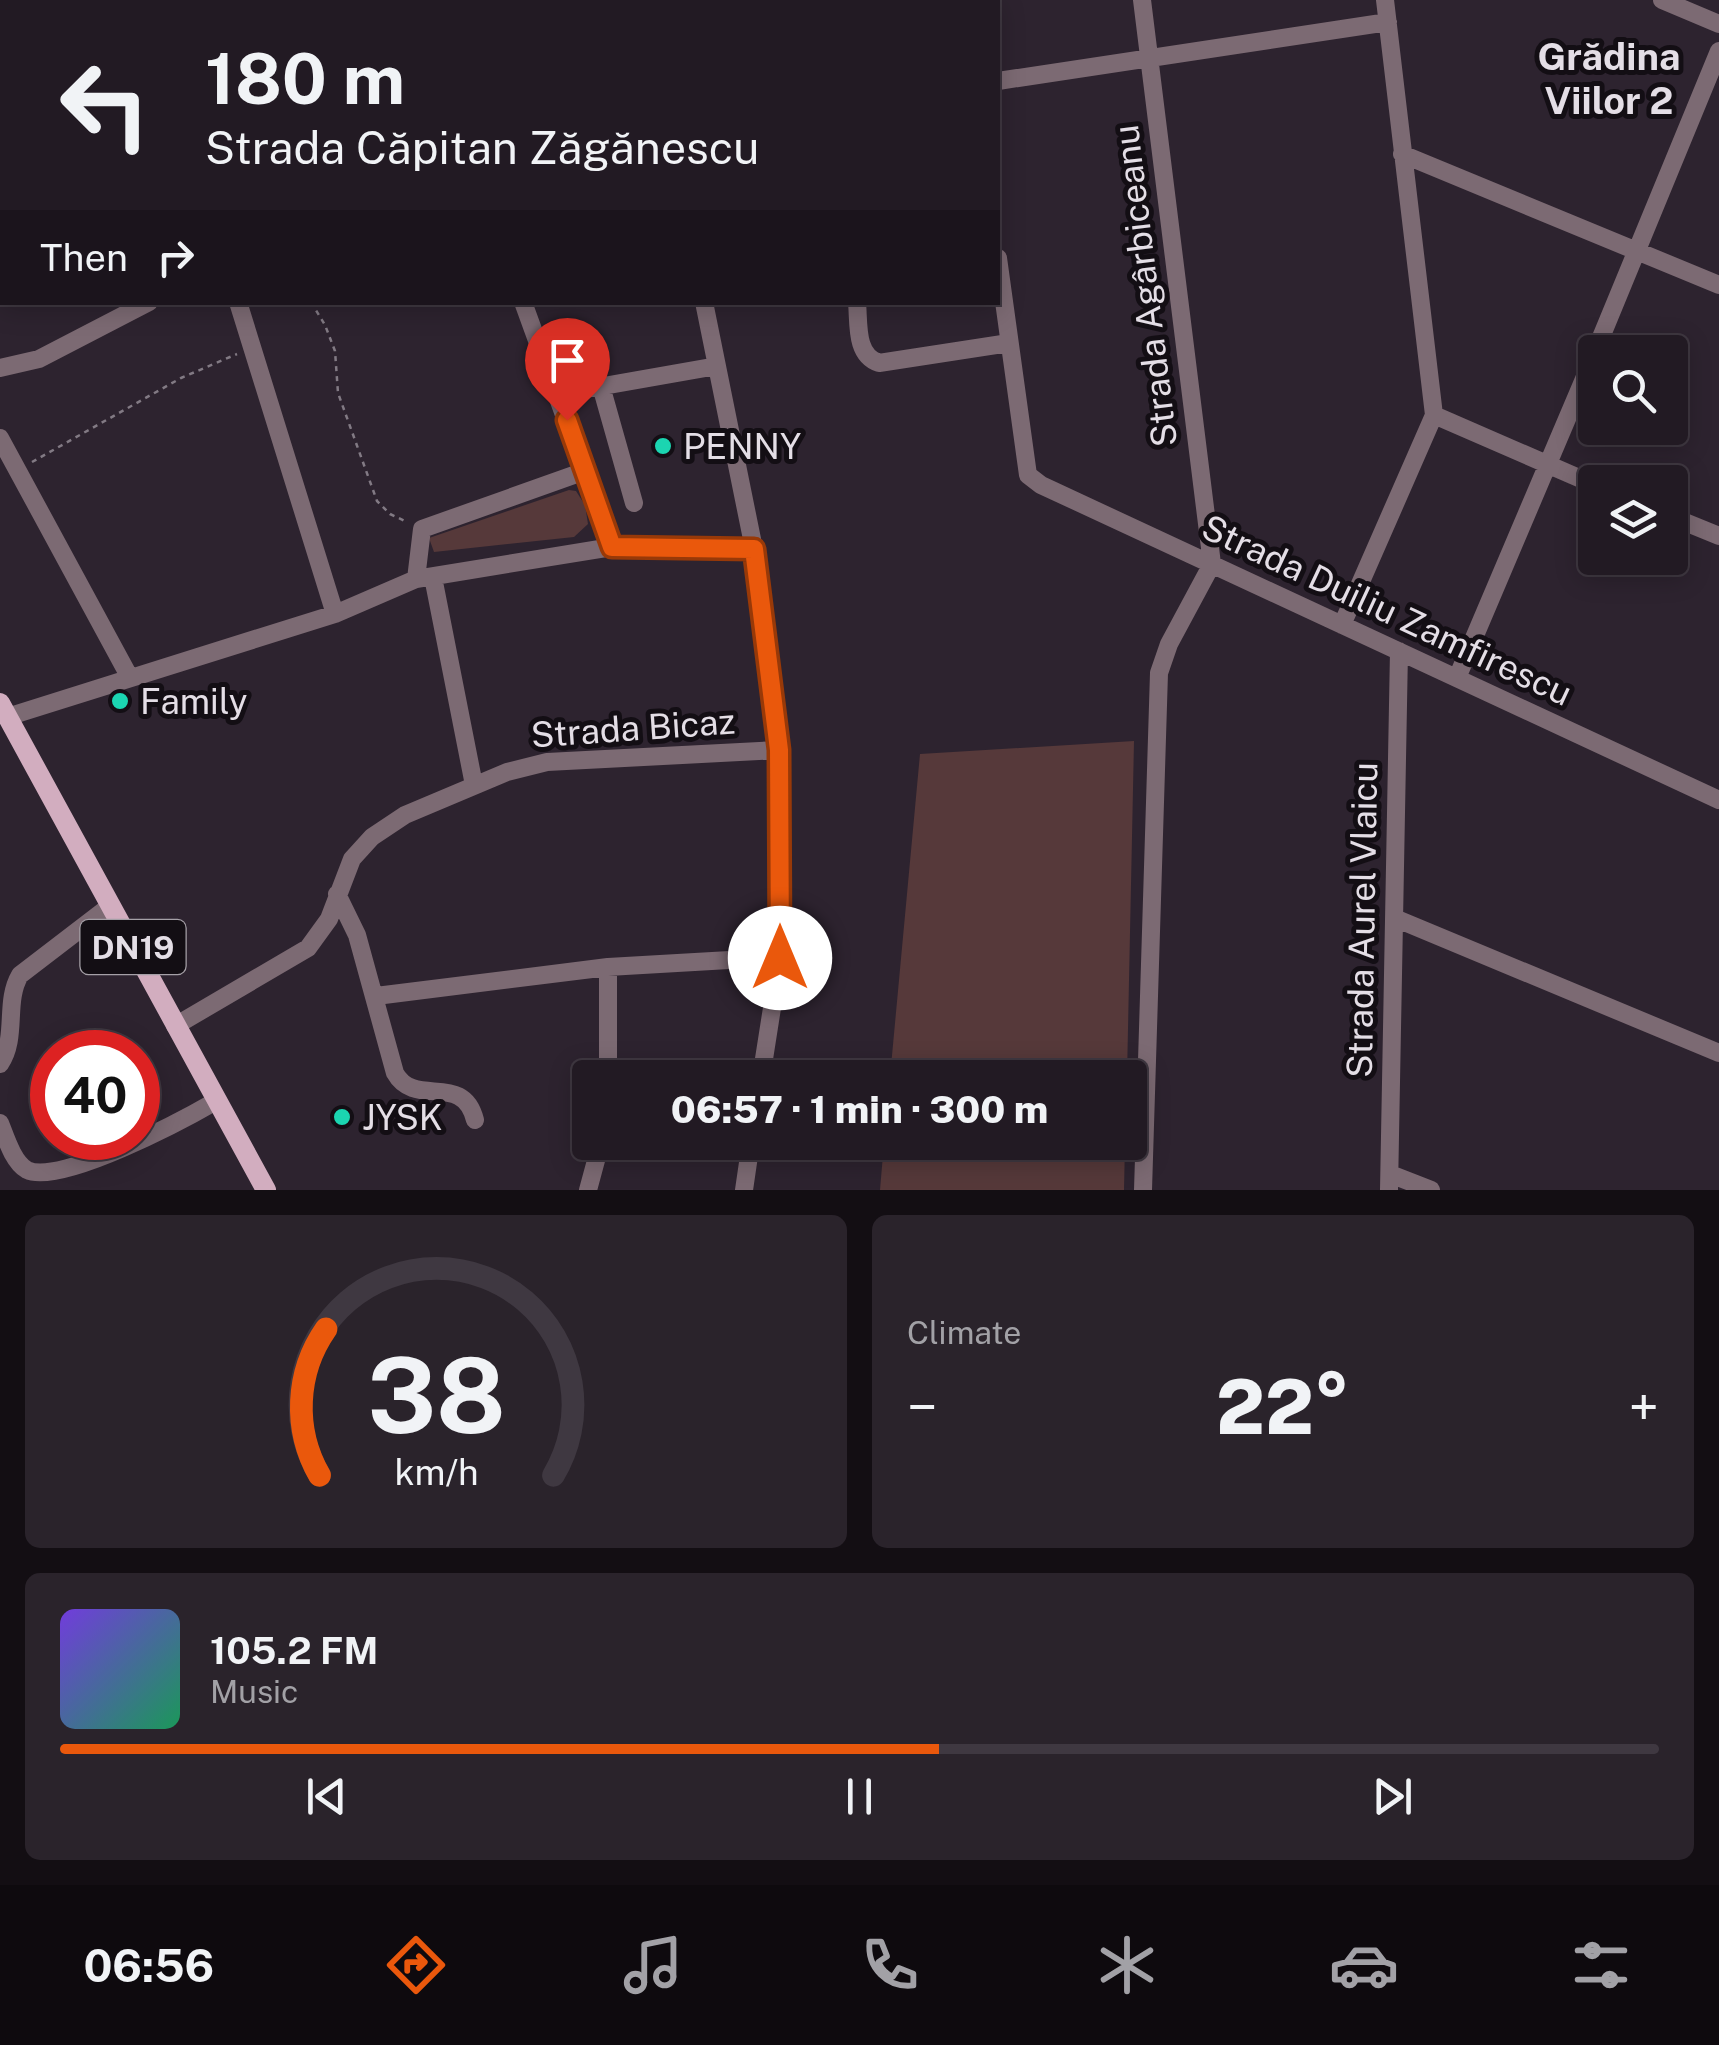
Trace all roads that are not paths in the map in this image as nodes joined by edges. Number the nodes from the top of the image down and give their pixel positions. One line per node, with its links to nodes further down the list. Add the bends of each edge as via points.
1 (1142, 0): 7 (street, Strada Agârbiceanu)
2 (1385, 0): 4 (street)
3 (1662, 0): 5 (street)
4 (1388, 22): 7 (street); 9 (street)
5 (1719, 24)
6 (1719, 51): 10 (street)
7 (1151, 60): 8 (street); 35 (street, Strada Agârbiceanu)
8 (1000, 81)
9 (1402, 154): 10 (street); 25 (street)
10 (1638, 250): 12 (street); 18 (street)
11 (1000, 272): 19 (street)
12 (1719, 284)
13 (143, 305): 21 (street, via 39,359)
14 (239, 305): 37 (street)
15 (524, 305): 23 (street)
16 (705, 305): 20 (street)
17 (856, 305): 19 (street, via 862,351 879,363)
18 (1603, 335)
19 (1010, 343): 35 (street, Strada Duiliu Zamfirescu, via 1028,476)
20 (716, 366): 22 (street); 34 (street)
21 (0, 368)
22 (601, 386): 23 (street); 30 (street)
23 (558, 394): 28 (street)
24 (1578, 395): 27 (street)
25 (1434, 415): 27 (street); 38 (street)
26 (0, 438): 40 (street)
27 (1549, 466): 29 (street); 41 (street)
28 (585, 471): 33 (street); 36 (street, via 422,529)
29 (1578, 478)
30 (634, 504)
31 (1688, 523): 32 (street)
32 (1719, 536)
33 (612, 547): 34 (street); 36 (street)
34 (754, 549): 43 (street)
35 (1212, 564): 38 (street, Strada Duiliu Zamfirescu); 66 (street, via 1159,673)
36 (424, 578): 37 (street); 44 (street)
37 (335, 614): 40 (street)
38 (1342, 624): 39 (street, Strada Duiliu Zamfirescu)
39 (1399, 651): 41 (street, Strada Duiliu Zamfirescu); 48 (street, Strada Aurel Vlaicu)
40 (129, 676): 42 (street)
41 (1458, 678): 45 (street, Strada Duiliu Zamfirescu)
42 (4, 710): 47 (main road, DN19)
43 (779, 750): 44 (street, Strada Bicaz, via 547,762); 49 (street)
44 (474, 785): 46 (street, Strada Bicaz, via 405,815 372,838 352,859)
45 (1719, 800)
46 (337, 894): 51 (street); 52 (street, Strada Bicaz, via 308,948)
47 (110, 906): 52 (main road, DN19); 56 (street, via 20,975)
48 (1396, 919): 53 (street); 62 (street, Strada Aurel Vlaicu)
49 (780, 958): 50 (street); 55 (street)
50 (608, 967): 51 (street); 54 (street)
51 (376, 996): 58 (street, via 402,1084 464,1098)
52 (176, 1026): 57 (main road, DN19)
53 (1719, 1052)
54 (608, 1060)
55 (764, 1060)
56 (0, 1064)
57 (216, 1101): 59 (street, via 160,1134 36,1172 15,1157); 63 (main road, DN19)
58 (475, 1120)
59 (0, 1123)
60 (596, 1160): 64 (street)
61 (748, 1160): 65 (street)
62 (1390, 1182): 67 (street)
63 (266, 1190)
64 (588, 1190)
65 (744, 1190)
66 (1143, 1190)
67 (1431, 1190)

